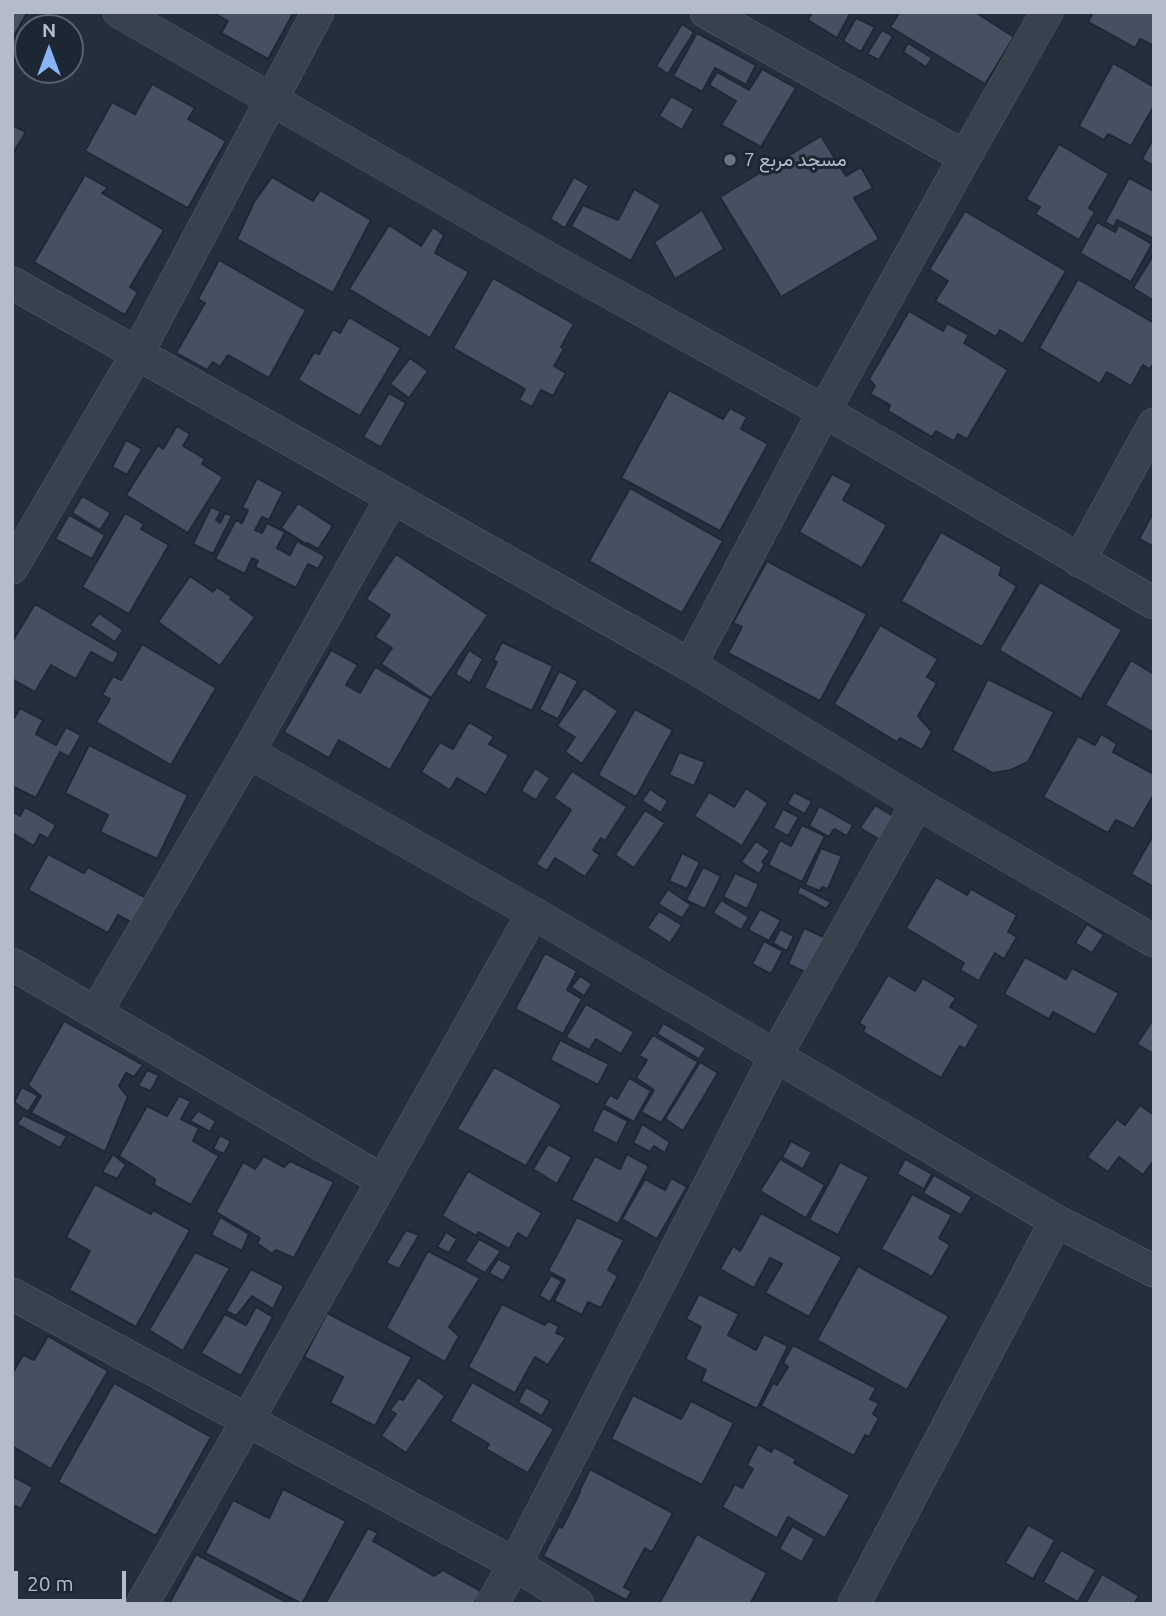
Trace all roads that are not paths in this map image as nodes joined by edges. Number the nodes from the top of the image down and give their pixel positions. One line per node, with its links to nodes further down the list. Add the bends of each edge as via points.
1 (119, 12): 5 (street)
2 (318, 12): 5 (street)
3 (706, 12): 6 (street)
4 (1047, 12): 6 (street)
5 (272, 100): 8 (street); 9 (street)
6 (965, 157): 9 (street)
7 (12, 283): 8 (street)
8 (137, 354): 11 (street); 13 (street)
9 (824, 411): 12 (street); 15 (street)
10 (1154, 424): 12 (street)
11 (392, 498): 15 (street); 16 (street)
12 (1079, 561): 14 (street)
13 (12, 568)
14 (1154, 603)
15 (690, 665): 17 (street)
16 (248, 752): 18 (street); 21 (street)
17 (917, 803): 19 (street); 22 (street)
18 (533, 914): 22 (street); 23 (street)
19 (1154, 942)
20 (12, 964): 21 (street)
21 (96, 1012): 23 (street)
22 (775, 1057): 24 (street); 28 (street)
23 (382, 1180): 27 (street)
24 (1056, 1221): 25 (street); 32 (street)
25 (1154, 1271)
26 (12, 1294): 27 (street)
27 (249, 1420): 28 (street); 29 (street)
28 (515, 1564): 30 (street); 31 (street)
29 (142, 1604)
30 (492, 1604)
31 (578, 1604)
32 (853, 1604)

